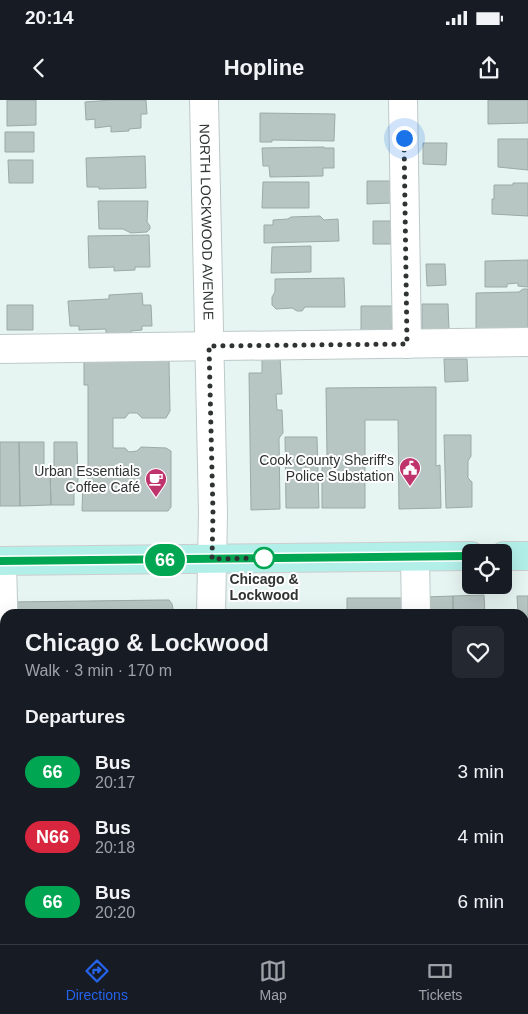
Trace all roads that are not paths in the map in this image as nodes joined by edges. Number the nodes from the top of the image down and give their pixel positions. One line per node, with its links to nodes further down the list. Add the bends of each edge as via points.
1 (204, 100): 5 (street, NORTH LOCKWOOD AVENUE)
2 (403, 100): 4 (street)
3 (528, 342): 4 (street)
4 (407, 344): 5 (street)
5 (209, 346): 6 (street); 11 (street, NORTH LOCKWOOD AVENUE)
6 (0, 349)
7 (462, 556): 10 (main road)
8 (512, 556): 9 (main road)
9 (528, 556)
10 (415, 557): 11 (main road); 15 (street)
11 (212, 559): 12 (main road); 14 (street, NORTH LOCKWOOD AVENUE)
12 (1, 561): 13 (street)
13 (3, 609)
14 (211, 609)
15 (416, 609)

